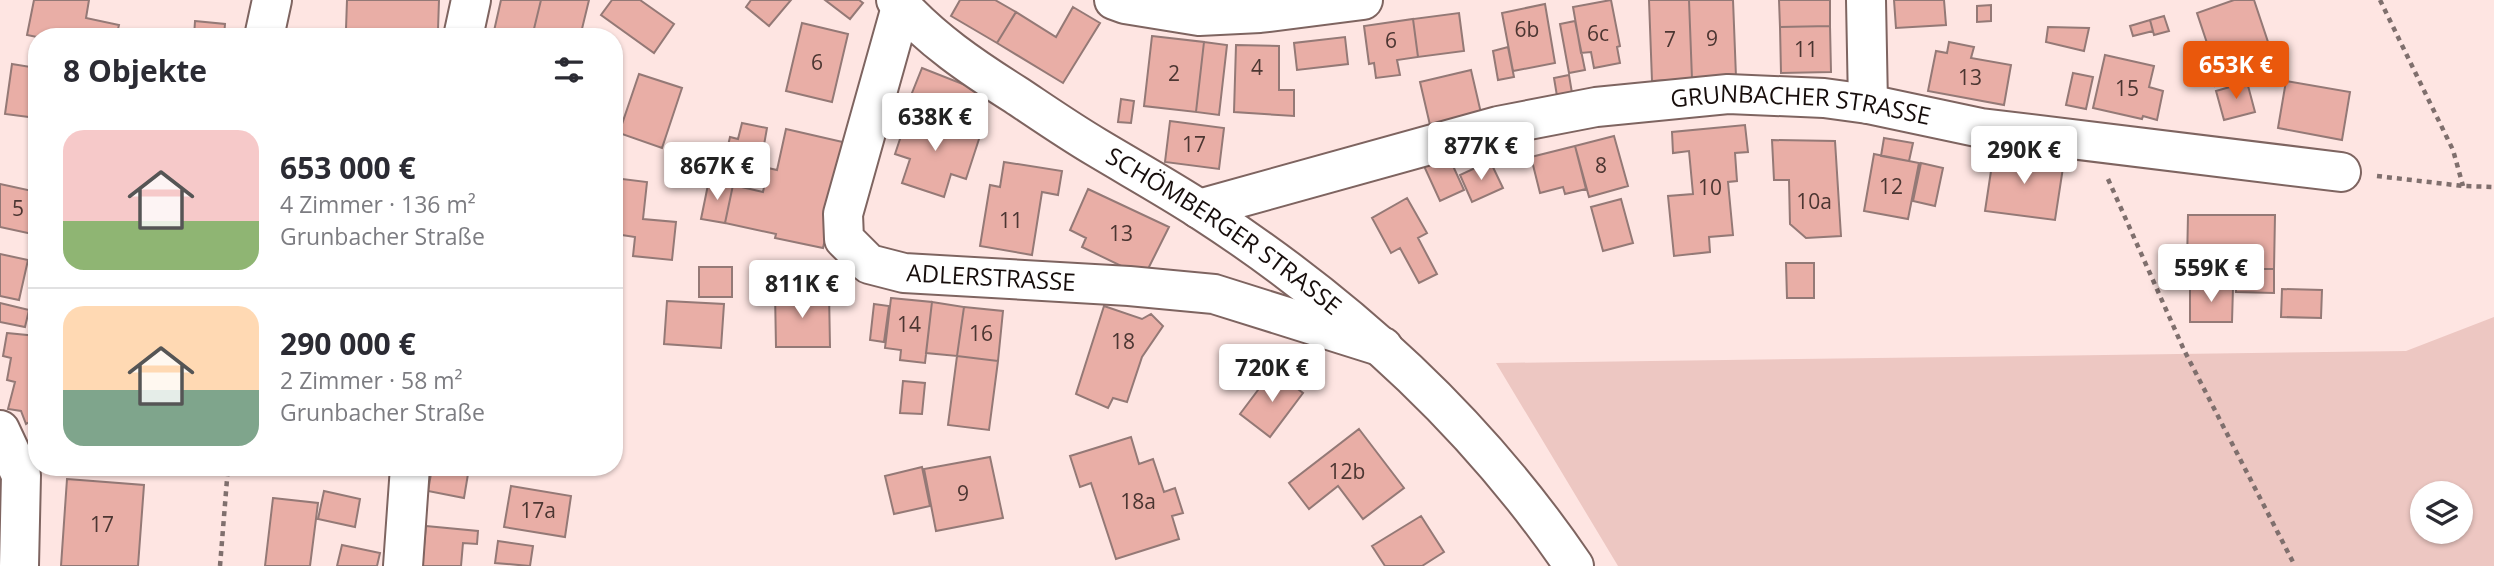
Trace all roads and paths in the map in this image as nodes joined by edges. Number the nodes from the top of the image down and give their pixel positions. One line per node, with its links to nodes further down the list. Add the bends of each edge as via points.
1 (272, 0): 8 (street)
2 (471, 0): 9 (street)
3 (1114, 0): 4 (street, via 1199,16)
4 (1363, 0)
5 (1866, 0): 10 (street)
6 (2380, 0): 13 (path, via 2453,150)
7 (900, 2): 15 (street, SCHÖMBERGER STRASSE, via 932,37 995,82); 16 (street, ADLERSTRASSE, via 843,214 844,239 869,264 904,273 1214,293)
8 (266, 28)
9 (465, 28)
10 (1868, 104): 11 (street, GRUNBACHER STRASSE, via 1981,128); 15 (street, GRUNBACHER STRASSE, via 1728,94 1596,107 1498,126)
11 (2091, 142): 12 (street, GRUNBACHER STRASSE); 24 (path, via 2184,350)
12 (2341, 172): 13 (path)
13 (2463, 186): 14 (path)
14 (2494, 187)
15 (1199, 209): 16 (street, SCHÖMBERGER STRASSE, via 1298,276)
16 (1383, 347): 23 (street, SCHÖMBERGER STRASSE, via 1480,448)
17 (0, 430): 20 (street, via 21,475)
18 (227, 476): 21 (path)
19 (409, 476): 22 (street)
20 (19, 566)
21 (220, 566)
22 (403, 566)
23 (1574, 566)
24 (2295, 566)

